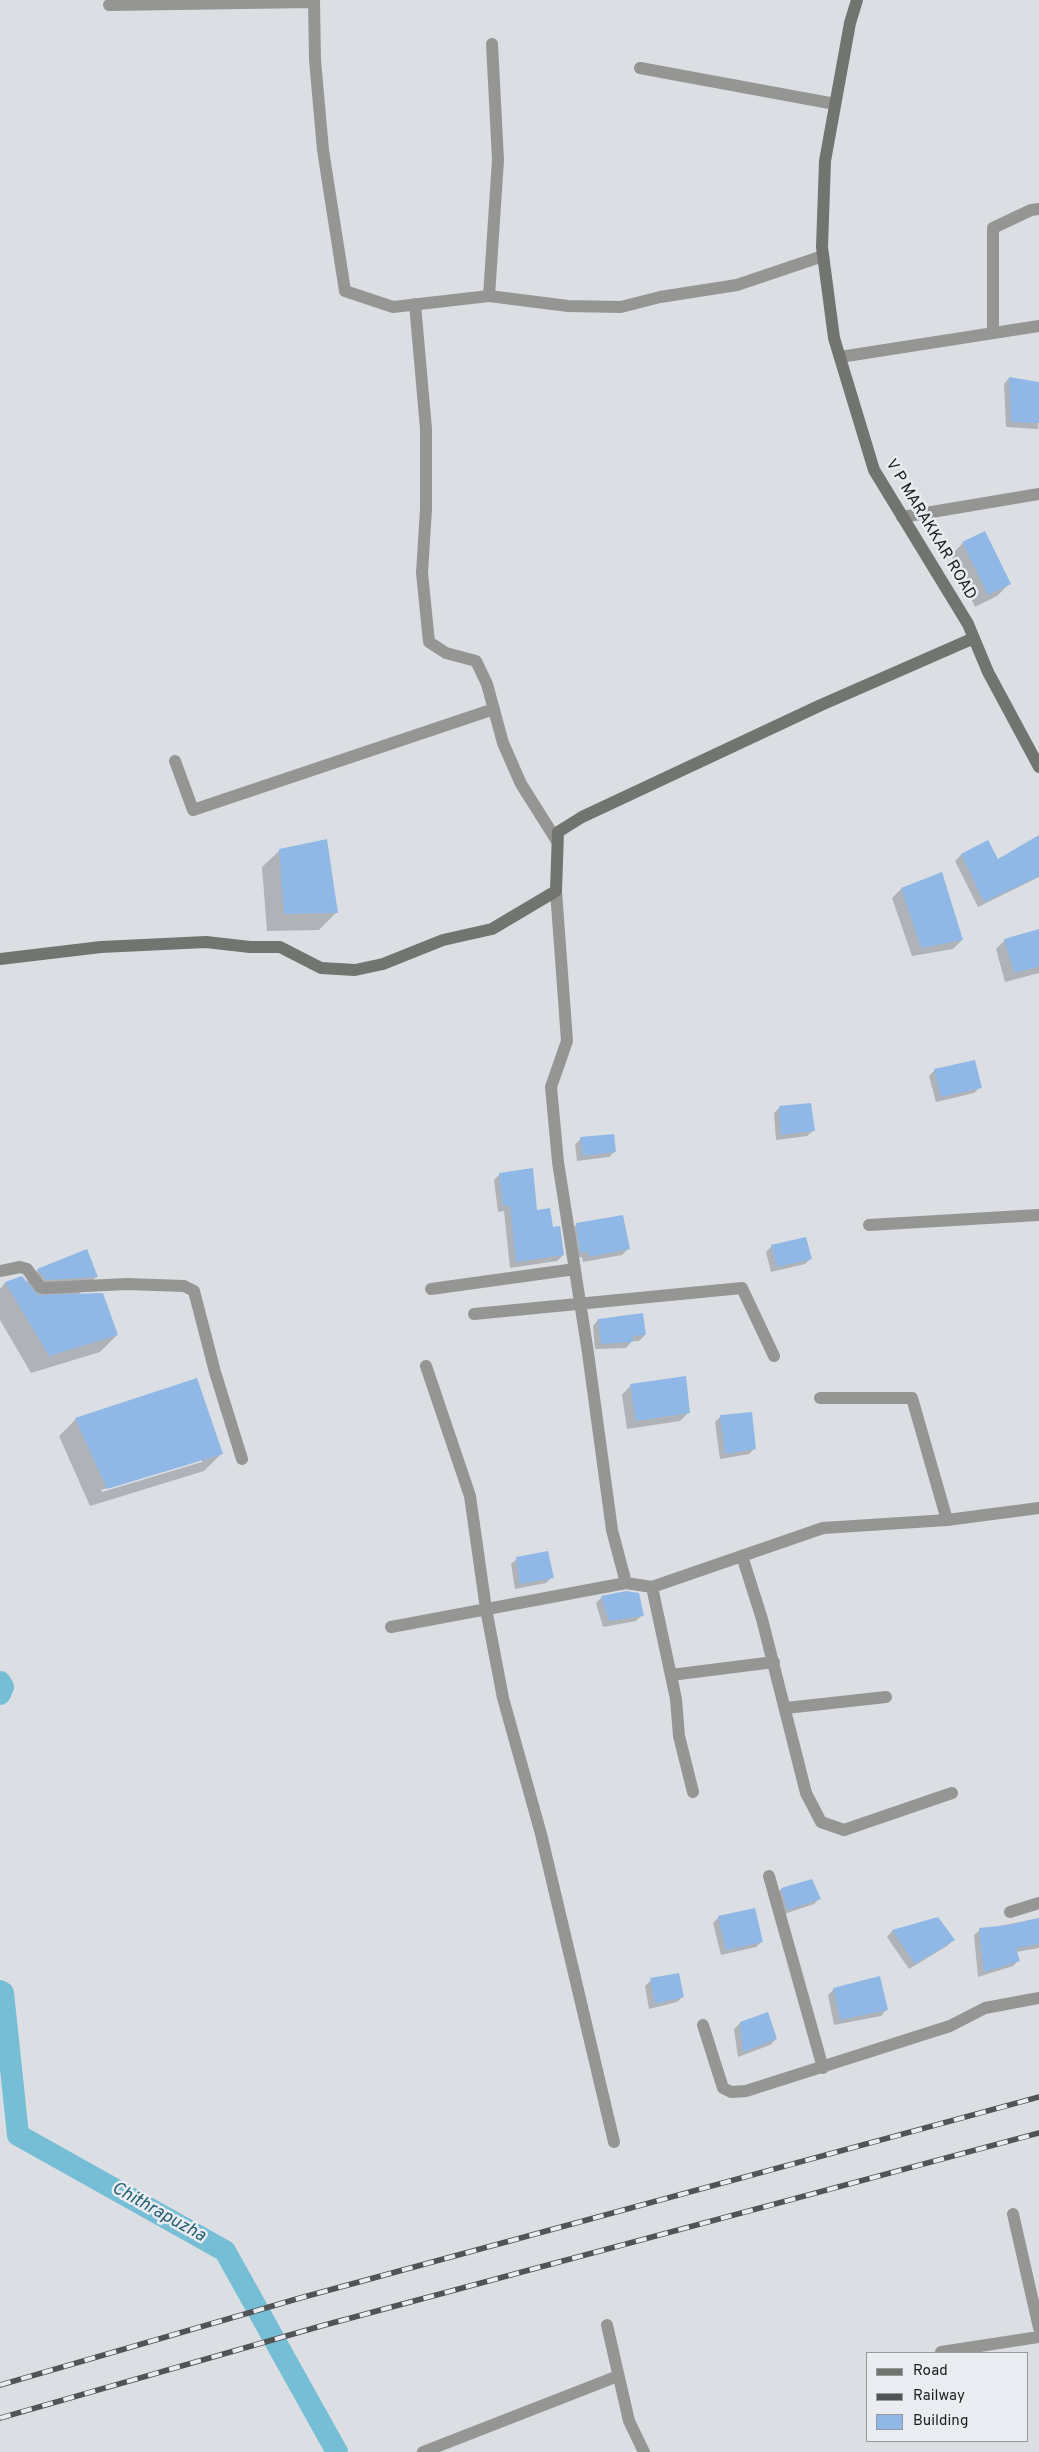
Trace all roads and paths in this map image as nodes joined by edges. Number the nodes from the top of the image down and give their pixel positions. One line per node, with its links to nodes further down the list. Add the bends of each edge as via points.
1 (857, 0): 6 (street, V P MARAKKAR ROAD)
2 (314, 1): 3 (street); 10 (street, via 315,60 323,150 345,291 393,307)
3 (109, 5)
4 (492, 44): 9 (street, via 498,160)
5 (640, 68): 6 (street)
6 (834, 104): 8 (street, V P MARAKKAR ROAD, via 825,161)
7 (1039, 210): 12 (street, via 1031,210 993,228)
8 (823, 256): 9 (street, via 737,285 660,297 621,307 568,306); 13 (street, V P MARAKKAR ROAD, via 834,338)
9 (489, 296): 10 (street)
10 (415, 304): 17 (street, via 426,429 422,573 429,642 446,653 476,661)
11 (1039, 326): 12 (street)
12 (993, 332): 13 (street)
13 (840, 357): 15 (street, V P MARAKKAR ROAD, via 874,470)
14 (1039, 494): 15 (street)
15 (902, 517): 16 (street, V P MARAKKAR ROAD)
16 (974, 638): 19 (street, V P MARAKKAR ROAD, via 988,672); 20 (street, via 820,705 591,812 558,832)
17 (494, 709): 18 (street, via 193,810); 20 (street, via 503,743 521,784)
18 (175, 761)
19 (1039, 768)
20 (557, 841): 21 (street)
21 (556, 892): 22 (street, via 492,929 443,940 383,964 355,970 321,968 280,947 206,942 101,947); 25 (street, via 567,1041 551,1087 558,1162)
22 (0, 959)
23 (1039, 1215): 24 (street)
24 (869, 1225)
25 (575, 1270): 27 (street); 28 (street)
26 (0, 1271): 33 (street, via 20,1267 27,1269 40,1287 45,1288 126,1284 184,1286 194,1291)
27 (431, 1289)
28 (580, 1303): 29 (street); 30 (street, via 742,1288); 37 (street, via 612,1530)
29 (474, 1314)
30 (774, 1356)
31 (426, 1366): 39 (street, via 470,1496)
32 (820, 1398): 35 (street, via 912,1398)
33 (242, 1459)
34 (1039, 1508): 35 (street)
35 (947, 1520): 36 (street, via 823,1528)
36 (742, 1556): 38 (street); 41 (street)
37 (626, 1583): 38 (street); 39 (street)
38 (652, 1587): 42 (street)
39 (486, 1609): 40 (street); 53 (street, via 503,1698 541,1834)
40 (391, 1627)
41 (774, 1662): 42 (street); 44 (street)
42 (671, 1675): 45 (street, via 679,1736)
43 (886, 1697): 44 (street)
44 (786, 1708): 46 (street, via 806,1793 820,1822 844,1830)
45 (693, 1792)
46 (952, 1793)
47 (769, 1876): 52 (street)
48 (1039, 1903): 49 (street)
49 (1010, 1912)
50 (1039, 1998): 52 (street, via 985,2008 950,2026)
51 (702, 2025): 52 (street, via 721,2085 726,2090 746,2091)
52 (823, 2068)
53 (614, 2142)
54 (1013, 2214): 56 (street)
55 (607, 2325): 59 (street)
56 (1039, 2328)
57 (1039, 2337): 58 (street)
58 (941, 2352)
59 (618, 2376): 60 (street); 61 (street, via 629,2421)
60 (423, 2452)
61 (644, 2452)

